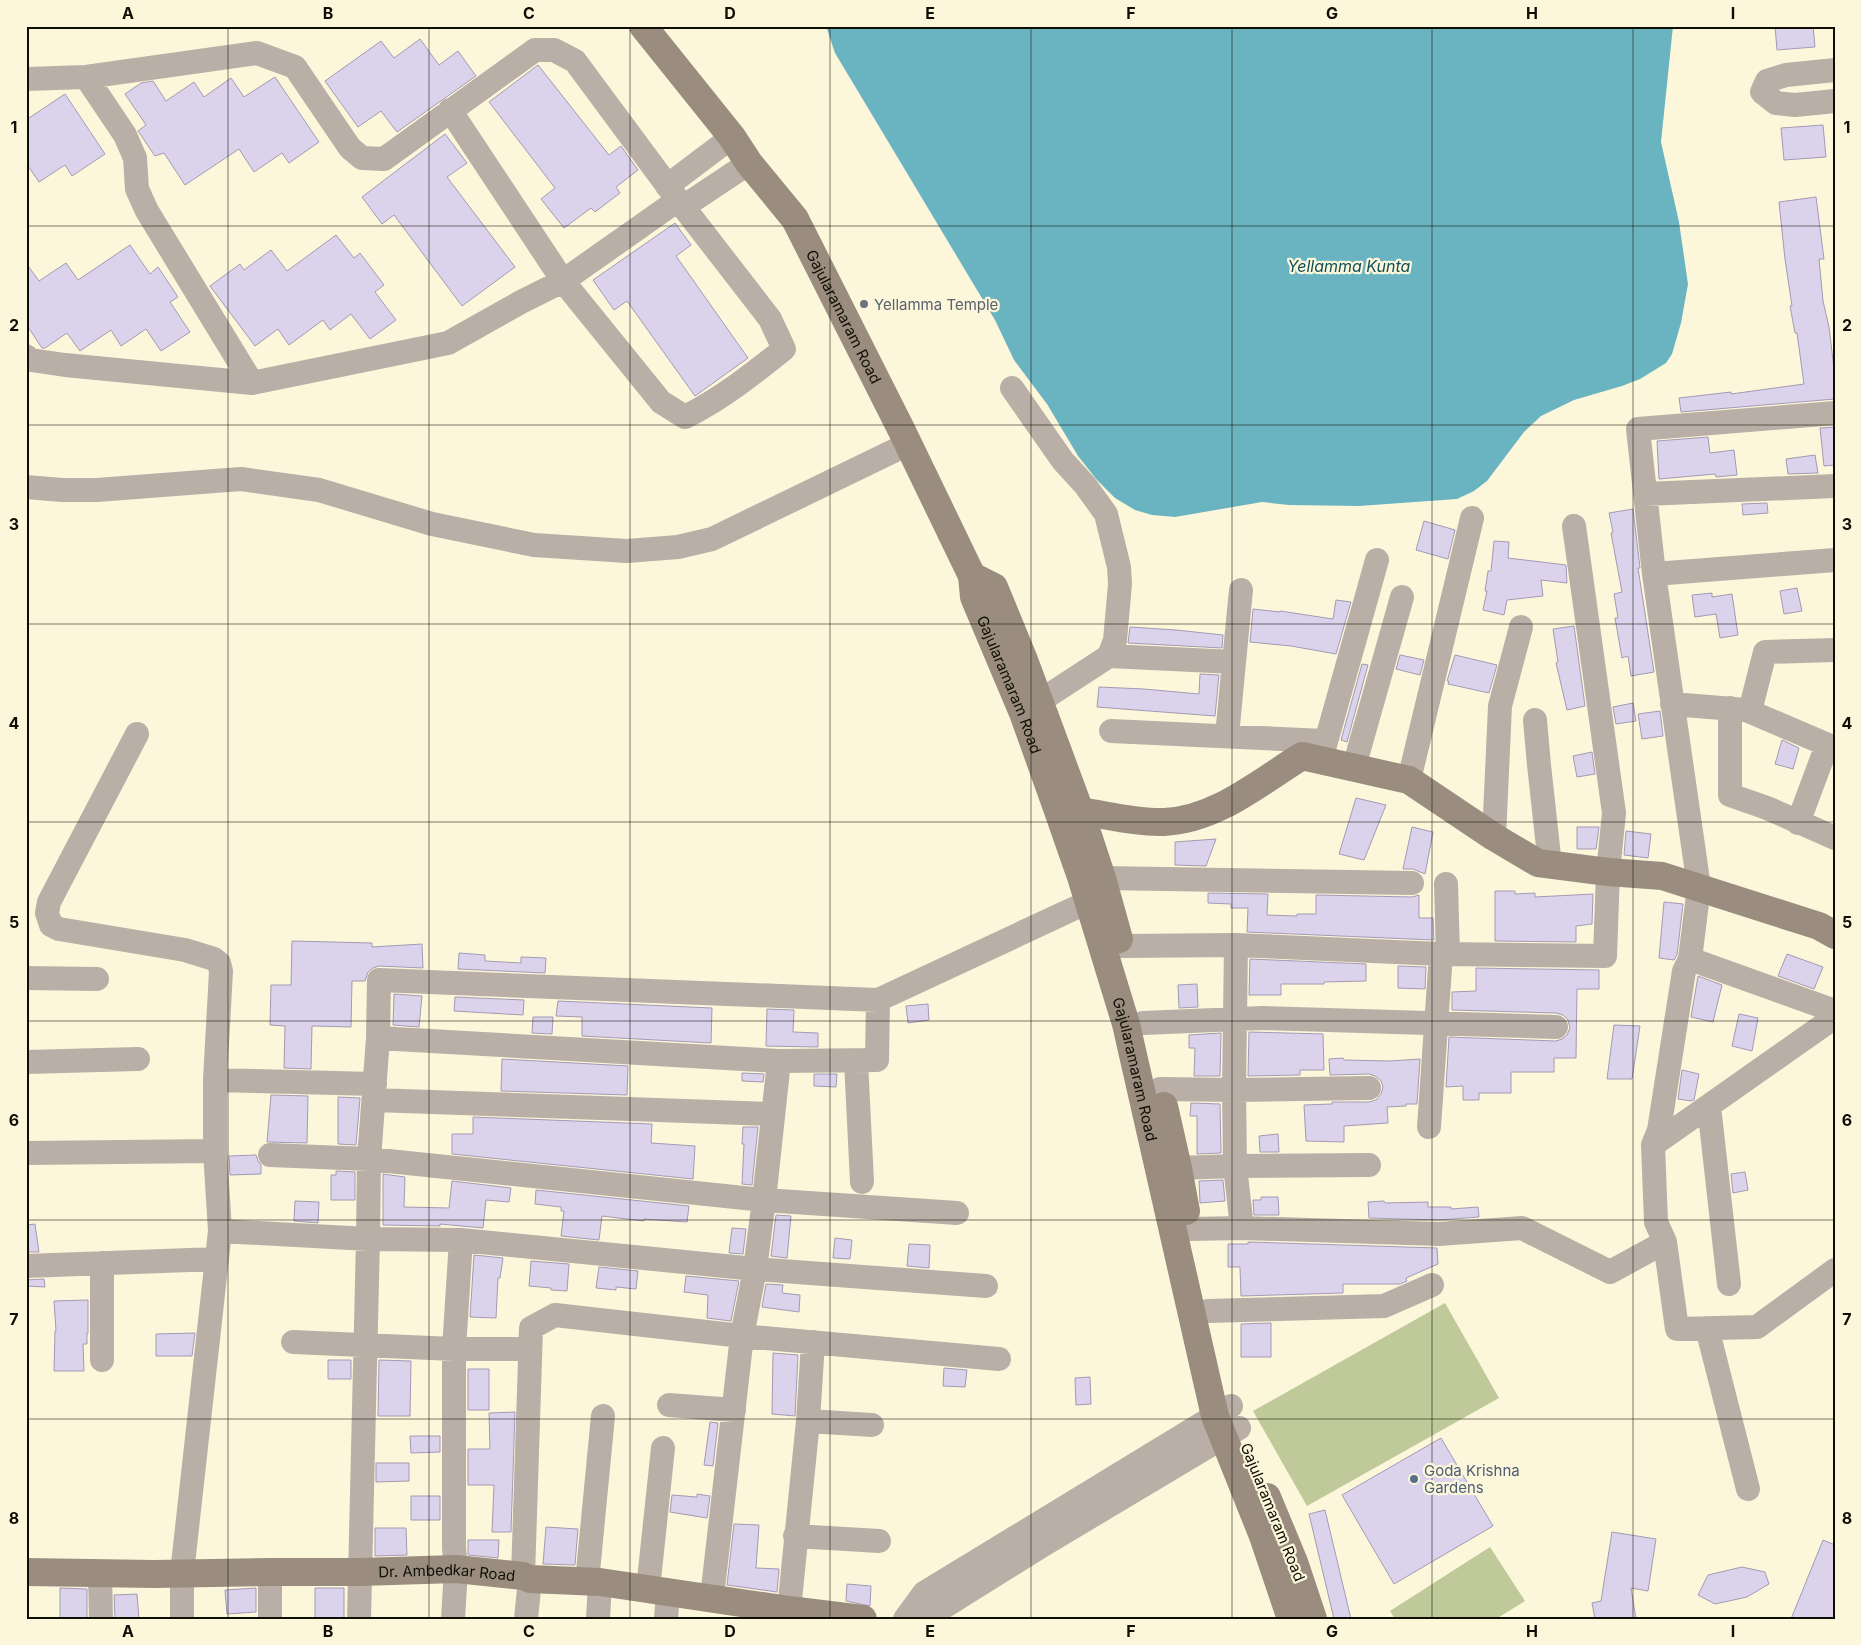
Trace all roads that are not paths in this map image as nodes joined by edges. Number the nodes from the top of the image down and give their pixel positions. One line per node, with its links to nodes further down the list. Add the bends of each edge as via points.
1 (642, 26): 7 (main road, Gajularamaram Road)
2 (1835, 70): 5 (street, via 1786,75 1767,81 1762,92 1776,103 1795,105)
3 (86, 77): 4 (street); 6 (street, via 257,53 296,67 350,148 362,158 384,159); 12 (street, via 125,135 135,158 137,188 147,211)
4 (26, 79)
5 (1835, 101)
6 (450, 110): 9 (street, via 535,50 554,50 575,61); 10 (street)
7 (732, 137): 8 (main road, Gajularamaram Road); 9 (street)
8 (749, 163): 9 (street); 15 (main road, Gajularamaram Road, via 795,219)
9 (676, 197): 10 (street); 10 (street, via 770,319 784,349 764,366 710,405 685,417 661,402)
10 (563, 281): 12 (street, via 448,343)
11 (26, 356): 12 (street, via 31,360 66,365)
12 (252, 383)
13 (1012, 388): 29 (street, via 1063,461 1106,514 1117,554 1120,584 1115,640)
14 (1835, 413): 18 (street, via 1638,429)
15 (905, 436): 17 (street, via 712,539 678,547 627,551 534,545 432,524 319,490 262,481 241,479 97,490); 24 (main road, Gajularamaram Road)
16 (1835, 486): 18 (street)
17 (26, 487)
18 (1645, 494): 23 (street)
19 (1472, 518): 41 (street)
20 (1574, 526): 47 (street, via 1614,813)
21 (1377, 560): 39 (street)
22 (1835, 560): 23 (street)
23 (1654, 574): 32 (street)
24 (972, 576): 31 (main road, via 994,587); 52 (main road, Gajularamaram Road, via 974,597 1023,713)
25 (1241, 590): 30 (street)
26 (1402, 597): 40 (street)
27 (1520, 627): 44 (street, via 1500,706)
28 (1835, 650): 33 (street, via 1765,652)
29 (1109, 656): 30 (street); 31 (street)
30 (1234, 662): 37 (street)
31 (1040, 701): 42 (main road)
32 (1672, 704): 33 (street); 51 (street)
33 (1740, 710): 38 (street); 43 (street, via 1730,795)
34 (1535, 720): 46 (street)
35 (1111, 731): 37 (street)
36 (136, 734): 72 (street, via 49,902 47,913 51,925 59,929 185,950 219,963)
37 (1227, 736): 39 (street)
38 (1831, 746): 43 (street)
39 (1323, 750): 40 (main road); 42 (main road, via 1302,756 1231,801 1196,817 1164,822)
40 (1354, 767): 41 (main road)
41 (1409, 780): 44 (main road)
42 (1080, 811): 48 (main road)
43 (1798, 823): 45 (street)
44 (1494, 837): 46 (main road, via 1538,863)
45 (1835, 838)
46 (1550, 865): 47 (main road)
47 (1608, 872): 51 (main road, via 1662,876); 56 (street, via 1605,956)
48 (1102, 878): 49 (street); 54 (main road)
49 (1412, 883)
50 (1446, 884): 56 (street)
51 (1699, 887): 53 (main road); 57 (street)
52 (1088, 902): 60 (street); 119 (main road, Gajularamaram Road, via 1126,1024)
53 (1835, 934)
54 (1121, 946): 55 (street); 64 (main road)
55 (1236, 946): 56 (street); 63 (street)
56 (1445, 954): 65 (street)
57 (1690, 959): 61 (street); 80 (street, via 1684,971 1659,1130)
58 (26, 978): 59 (street)
59 (97, 980)
60 (878, 1000): 67 (street, via 379,980); 70 (street, via 877,1060)
61 (1835, 1011)
62 (1835, 1016): 77 (street)
63 (1234, 1019): 64 (street); 65 (street); 75 (street)
64 (1143, 1023): 74 (main road)
65 (1437, 1024): 66 (street); 79 (street)
66 (1556, 1027)
67 (378, 1038): 69 (street); 76 (street)
68 (138, 1059): 71 (street)
69 (779, 1060): 70 (street); 78 (street)
70 (856, 1061): 88 (street)
71 (26, 1062)
72 (215, 1080): 76 (street); 81 (street)
73 (1369, 1088): 75 (street)
74 (1160, 1089): 75 (street); 87 (main road)
75 (1234, 1090): 86 (street)
76 (374, 1092): 78 (street); 84 (street)
77 (1709, 1106): 80 (street); 102 (street)
78 (773, 1114): 89 (street)
79 (1429, 1127)
80 (1653, 1146): 96 (street, via 1656,1222)
81 (215, 1151): 82 (street); 93 (street)
82 (26, 1152)
83 (270, 1156): 84 (street)
84 (369, 1159): 89 (street); 94 (street)
85 (1369, 1165): 86 (street)
86 (1236, 1166): 87 (street); 91 (street)
87 (1178, 1168): 92 (main road)
88 (862, 1182)
89 (764, 1200): 90 (street); 100 (street)
90 (957, 1213)
91 (1242, 1228): 92 (street); 96 (street, via 1439,1234 1522,1228 1610,1272)
92 (1189, 1229): 105 (main road)
93 (220, 1231): 94 (street); 97 (street)
94 (368, 1239): 95 (street); 110 (street)
95 (461, 1240): 100 (street); 111 (street)
96 (1665, 1242): 106 (street, via 1677,1329)
97 (217, 1259): 98 (street); 130 (street)
98 (102, 1263): 99 (street); 114 (street)
99 (26, 1266)
100 (755, 1269): 104 (street); 107 (street)
101 (1835, 1270): 106 (street, via 1757,1327)
102 (1729, 1284)
103 (1432, 1285): 105 (street, via 1384,1306)
104 (986, 1286)
105 (1208, 1311): 119 (main road)
106 (1707, 1328): 122 (street)
107 (742, 1336): 109 (street); 112 (street, via 555,1315 531,1328); 116 (street)
108 (293, 1342): 110 (street)
109 (813, 1342): 113 (street); 118 (street)
110 (365, 1344): 111 (street); 128 (street)
111 (454, 1349): 112 (street); 125 (street)
112 (530, 1349): 131 (street)
113 (999, 1359)
114 (102, 1360)
115 (669, 1405): 116 (street)
116 (734, 1410): 134 (street)
117 (603, 1416): 132 (street)
118 (808, 1421): 120 (street); 123 (street)
119 (1226, 1422): 145 (street, via 924,1592); 146 (street, via 1043,1545 942,1608); 147 (main road); 148 (main road, Gajularamaram Road, via 1294,1562)
120 (872, 1425)
121 (663, 1448): 133 (street)
122 (1748, 1489)
123 (795, 1536): 124 (street); 135 (street)
124 (879, 1541)
125 (456, 1569): 128 (main road, Dr. Ambedkar Road); 131 (main road, Dr. Ambedkar Road); 140 (street)
126 (26, 1572): 129 (main road, Dr. Ambedkar Road)
127 (270, 1572): 128 (main road, Dr. Ambedkar Road); 130 (main road, Dr. Ambedkar Road); 138 (street)
128 (360, 1572): 139 (street)
129 (100, 1573): 130 (main road, Dr. Ambedkar Road); 136 (street)
130 (182, 1573): 137 (street)
131 (526, 1578): 132 (main road, Dr. Ambedkar Road); 141 (street)
132 (594, 1582): 133 (main road, Dr. Ambedkar Road); 142 (street)
133 (658, 1590): 134 (main road, Dr. Ambedkar Road); 143 (street)
134 (726, 1606): 135 (main road, Dr. Ambedkar Road)
135 (788, 1610): 144 (main road, Dr. Ambedkar Road)
136 (101, 1619)
137 (182, 1619)
138 (270, 1619)
139 (359, 1619)
140 (453, 1619)
141 (526, 1619)
142 (598, 1619)
143 (666, 1619)
144 (864, 1619)
145 (905, 1619)
146 (915, 1619)
147 (1291, 1619)
148 (1313, 1619)

